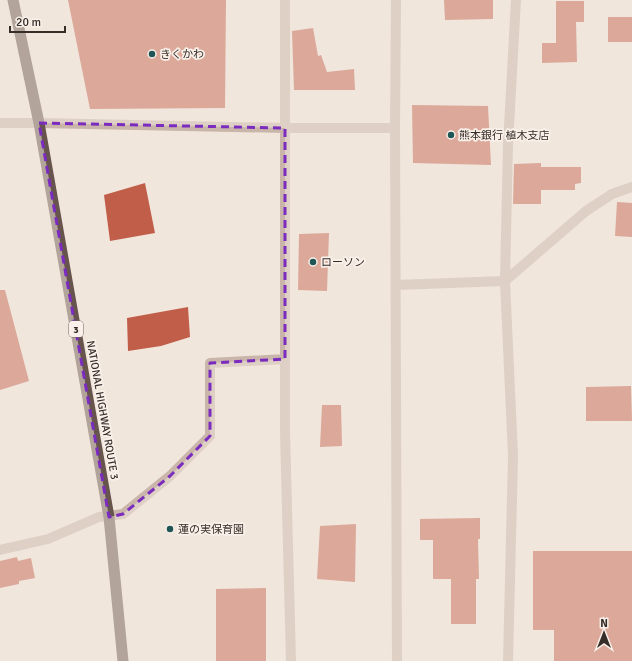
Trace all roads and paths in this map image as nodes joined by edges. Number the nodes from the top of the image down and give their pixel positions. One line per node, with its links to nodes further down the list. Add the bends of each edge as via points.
1 (13, 0): 6 (highway, NATIONAL HIGHWAY ROUTE 3 / 3)
2 (286, 0): 7 (street)
3 (396, 0): 8 (street)
4 (516, 0): 10 (street, via 508,144)
5 (0, 123): 6 (street)
6 (39, 123): 7 (street); 13 (highway, NATIONAL HIGHWAY ROUTE 3 / 3)
7 (286, 128): 8 (street); 12 (street)
8 (395, 128): 11 (street)
9 (632, 187): 10 (street, via 612,194 586,211)
10 (505, 281): 11 (street); 18 (street, via 513,456)
11 (396, 285): 17 (street)
12 (285, 359): 13 (street, via 210,363 210,436 170,476 124,514); 16 (street)
13 (109, 516): 14 (street, via 100,517 48,539); 15 (highway, NATIONAL HIGHWAY ROUTE 3 / 3)
14 (0, 550)
15 (123, 661)
16 (291, 661)
17 (397, 661)
18 (508, 661)

